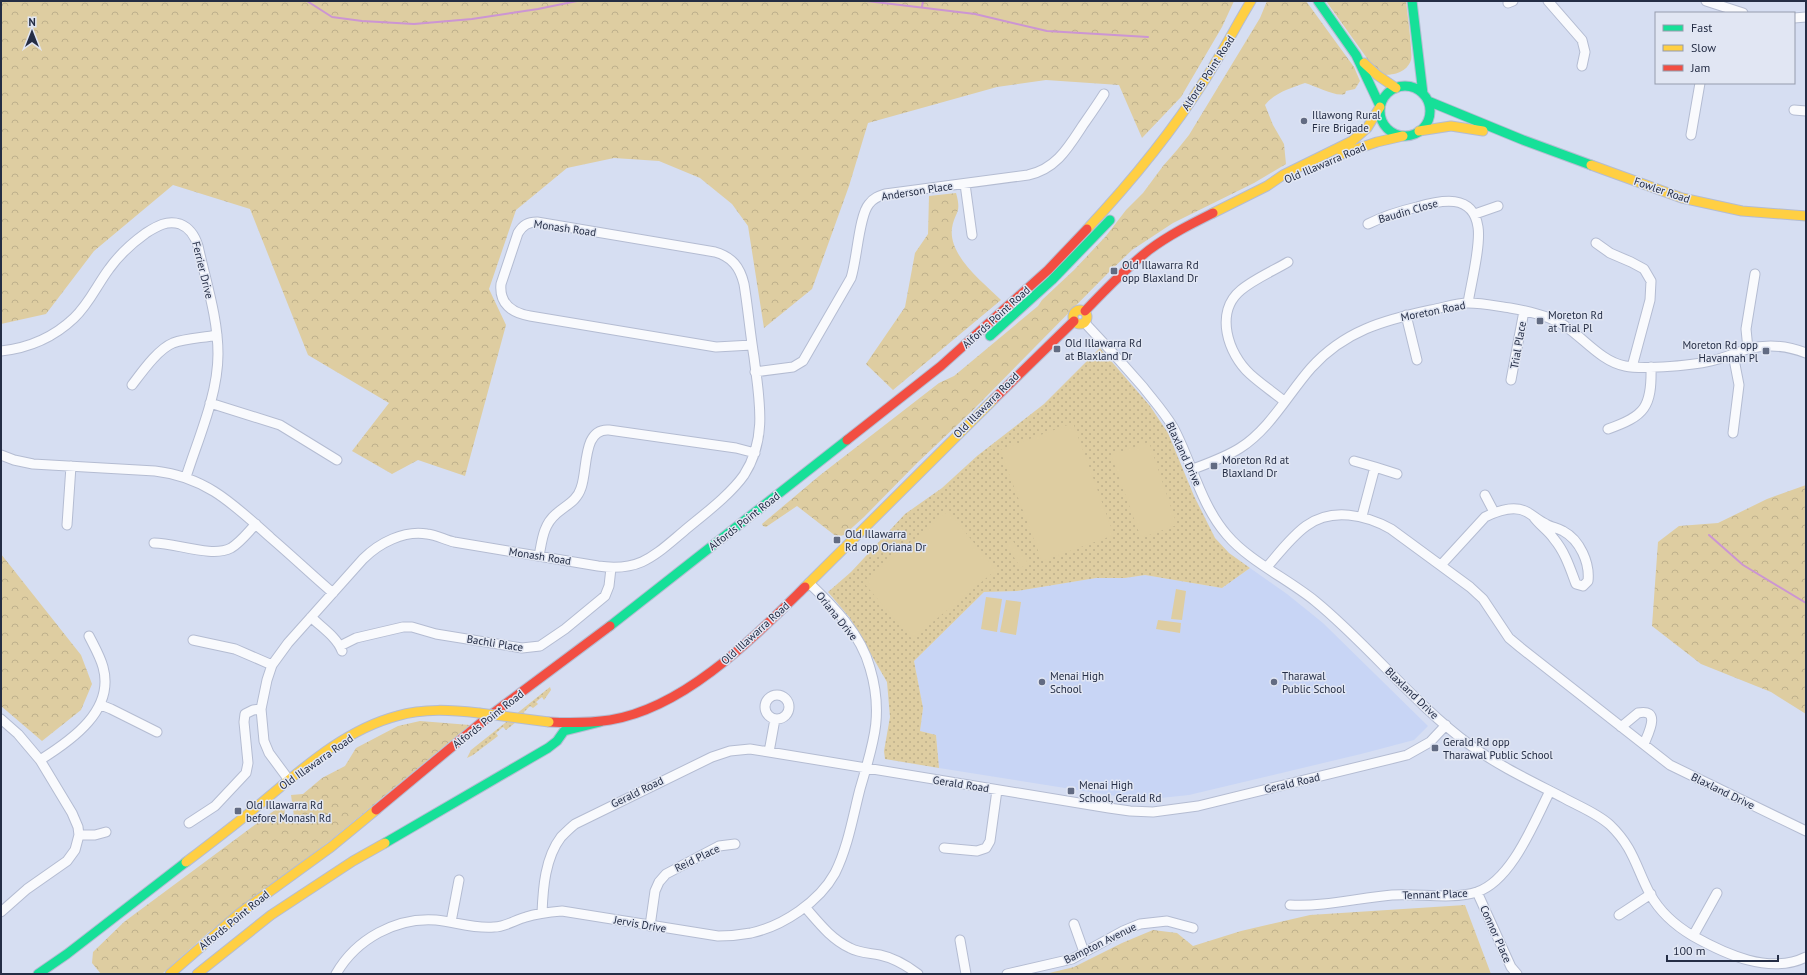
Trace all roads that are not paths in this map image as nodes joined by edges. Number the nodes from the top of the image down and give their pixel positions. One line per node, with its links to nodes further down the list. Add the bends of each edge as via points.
1 (1251, 1): 127 (main road, Alfords Point Road, via 1206,78 1146,162 1048,270 941,366 580,650 488,717 331,847 240,914)
2 (1260, 1): 25 (main road, Alfords Point Road, via 1205,93)
3 (1412, 1): 16 (main road, via 1418,31 1419,78)
4 (1548, 1): 12 (street, via 1582,40 1585,52)
5 (1318, 2): 11 (main road)
6 (1710, 2): 7 (street); 8 (street)
7 (1711, 12)
8 (1740, 12)
9 (1806, 17): 10 (street)
10 (1795, 18)
11 (1356, 55): 14 (main road, via 1377,75); 17 (main road)
12 (1582, 66)
13 (1700, 84): 21 (street)
14 (1396, 88): 16 (main road, via 1410,87); 17 (main road, via 1386,95)
15 (1104, 94): 24 (street, Anderson Place, via 1062,156 1050,167 1035,174)
16 (1425, 98): 20 (main road, via 1430,109 1429,118); 23 (main road, Fowler Road)
17 (1380, 106): 22 (main road, via 1384,125 1394,133); 26 (main road, Old Illawarra Road, via 1362,133 1352,141 1283,175)
18 (1794, 110): 19 (street)
19 (1806, 111)
20 (1419, 131): 22 (main road); 23 (main road, Fowler Road, via 1436,126 1455,125)
21 (1692, 135)
22 (1406, 136): 26 (main road, Old Illawarra Road, via 1352,150 1288,180)
23 (1523, 140): 30 (main road, Fowler Road, via 1688,200 1742,211)
24 (965, 184): 32 (street); 51 (street, Anderson Place, via 885,194 874,198 864,214 851,278 806,358 793,367)
25 (1138, 185)
26 (1267, 186): 37 (main road, Old Illawarra Road, via 1162,241 1137,259)
27 (1498, 206): 29 (street)
28 (1116, 213): 89 (main road, Alfords Point Road, via 1023,308 978,346)
29 (1474, 214): 31 (street, Baudin Close, via 1455,201 1443,200 1391,214); 36 (street, via 1479,229)
30 (1806, 216)
31 (1368, 224)
32 (972, 235)
33 (1596, 243): 49 (street, via 1610,253 1644,269 1651,281 1651,292)
34 (1288, 262): 54 (street, via 1240,290 1231,302 1226,320 1228,337 1242,365)
35 (1755, 274): 44 (street, via 1746,329)
36 (1468, 303): 38 (street, Moreton Road); 39 (street, Moreton Road)
37 (1085, 311): 40 (main road, via 1075,312); 41 (main road, via 1088,317)
38 (1524, 311): 49 (street, Moreton Road, via 1558,322 1607,359); 52 (street, Trial Place)
39 (1406, 315): 48 (street); 54 (street, Moreton Road, via 1368,326 1345,339 1318,361)
40 (1074, 321): 41 (main road, via 1079,325); 78 (main road, Old Illawarra Road)
41 (1085, 323): 64 (street, Blaxland Drive, via 1163,412)
42 (216, 336): 45 (street, Ferrier Drive, via 196,240 187,228 169,222 155,227 126,249 110,268 87,304 62,328 34,344); 53 (street, via 168,346); 55 (street, Ferrier Drive, via 217,366)
43 (752, 345): 43 (street, Monash Road, via 743,278 738,268 726,256 537,222 526,224 518,233 500,288 504,301 514,312 716,347); 51 (street, Monash Road)
44 (1748, 349): 46 (street, Moreton Road, via 1762,346 1785,347); 47 (street, Moreton Road)
45 (1, 351)
46 (1806, 353)
47 (1733, 354): 50 (street, Moreton Road, via 1710,362); 57 (street, via 1738,385)
48 (1417, 360)
49 (1632, 367): 50 (street, Moreton Road)
50 (1651, 367): 56 (street, via 1650,395 1643,410 1632,419)
51 (756, 372): 58 (street, Monash Road, via 761,421)
52 (1512, 380)
53 (132, 385)
54 (1284, 401): 64 (street, Moreton Road, via 1242,447 1227,456)
55 (210, 402): 60 (street, via 280,425); 66 (street, Ferrier Drive)
56 (1608, 429)
57 (1733, 433)
58 (755, 453): 74 (street, via 736,448 604,430 596,433 592,437 580,492 547,524); 77 (street, Monash Road, via 744,475 732,488 674,539 639,564)
59 (1, 455): 62 (street, via 23,462)
60 (337, 460)
61 (1354, 461): 63 (street)
62 (71, 466): 66 (street, via 155,471); 71 (street)
63 (1375, 467): 65 (street); 69 (street)
64 (1193, 469): 76 (street, Blaxland Drive, via 1215,520 1246,553)
65 (1397, 474)
66 (186, 477): 72 (street, via 219,493)
67 (1486, 495): 68 (street)
68 (1494, 512): 70 (street, via 1508,509 1526,511); 75 (street, via 1486,517)
69 (1362, 516): 75 (street, Blaxland Drive, via 1391,529); 76 (street, Blaxland Drive, via 1344,514 1307,525 1292,538)
70 (1533, 516): 70 (street, via 1574,539 1589,573 1588,581 1583,586 1576,584 1561,548)
71 (67, 524)
72 (256, 524): 73 (street, via 236,544 221,551); 79 (street)
73 (154, 543)
74 (539, 556): 77 (street, Monash Road); 79 (street, Monash Road, via 454,542 426,534 404,535 382,544 369,554)
75 (1441, 565): 91 (street, Blaxland Drive, via 1483,599 1509,638)
76 (1268, 567): 90 (street, Blaxland Drive, via 1327,611)
77 (611, 568): 80 (street, Bachli Place, via 605,596 540,646 522,648 403,626 356,638 341,649)
78 (809, 583): 88 (main road, Old Illawarra Road, via 725,662 691,685 644,710); 97 (street, Oriana Drive, via 851,630 870,666 878,718)
79 (332, 593): 80 (street, Monash Road)
80 (311, 617): 83 (street, Monash Road)
81 (89, 636): 84 (street, via 104,668 105,685)
82 (193, 640): 83 (street, via 235,649)
83 (272, 665): 85 (street, Monash Road)
84 (101, 705): 92 (street); 96 (street, via 86,724)
85 (261, 709): 98 (street, Monash Road, via 264,741 269,753); 101 (street, via 245,714 248,763 246,773 215,806)
86 (1, 719): 96 (street)
87 (775, 719): 94 (street)
88 (600, 722): 98 (main road, Old Illawarra Road, bridge, via 549,722 435,709 411,712 385,719 353,735); 129 (main road, via 564,731 548,748 353,861 271,915)
89 (496, 724)
90 (1446, 725): 99 (street, Gerald Road, via 1430,742 1406,755 1176,810 1130,812); 100 (street, Blaxland Drive, via 1490,758)
91 (1621, 727): 93 (street, Blaxland Drive); 93 (street, via 1638,713 1648,714 1652,724)
92 (157, 732)
93 (1644, 744): 102 (street, Blaxland Drive, via 1670,764)
94 (769, 752): 97 (street, Gerald Road); 115 (street, Gerald Road, via 750,749 730,751 712,757 575,824 561,838 552,853 546,874)
95 (459, 753): 112 (main road, Alfords Point Road)
96 (40, 760): 104 (street, via 72,813)
97 (866, 768): 99 (street, Gerald Road); 113 (street, Jervis Drive, via 839,864 829,882)
98 (289, 780): 126 (main road, Old Illawarra Road)
99 (997, 790): 106 (street, via 990,840 986,848 977,851)
100 (1550, 791): 108 (street, Tennant Place, via 1507,870); 110 (street, Blaxland Drive, via 1591,812 1622,838 1634,855)
101 (189, 823)
102 (1806, 831)
103 (106, 832): 104 (street)
104 (79, 835): 114 (street, via 75,850 67,861 27,889)
105 (736, 844): 119 (street, Reid Place, via 719,846 666,874 655,891)
106 (944, 848)
107 (459, 880): 117 (street)
108 (1477, 892): 111 (street, Tennant Place, via 1387,896 1310,906); 134 (street, Connor Place, via 1511,967)
109 (1717, 893): 121 (street)
110 (1651, 894): 116 (street); 121 (street, Blaxland Drive, via 1661,910 1674,923)
111 (1290, 904)
112 (264, 907)
113 (805, 907): 119 (street, Jervis Drive, via 777,924 733,936); 131 (street, via 823,929 839,942 859,952 894,959)
114 (1, 912)
115 (542, 913): 117 (street, Jervis Drive, via 496,927 483,928); 119 (street, Jervis Drive, via 582,913)
116 (1619, 915)
117 (451, 922): 130 (street, Jervis Drive, via 419,920 397,924 358,946)
118 (1074, 924): 124 (street)
119 (650, 926)
120 (1193, 928): 124 (street, Bampton Avenue, via 1166,921 1148,922 1123,931)
121 (1693, 936): 125 (street, Blaxland Drive, via 1744,961 1763,966 1780,966)
122 (960, 940): 132 (street)
123 (215, 948): 128 (main road, Alfords Point Road)
124 (1084, 952): 133 (street, Bampton Avenue, via 1063,962)
125 (1806, 957)
126 (38, 974)
127 (170, 974)
128 (185, 974)
129 (197, 974)
130 (336, 974)
131 (918, 974)
132 (966, 974)
133 (1007, 974)
134 (1517, 974)

